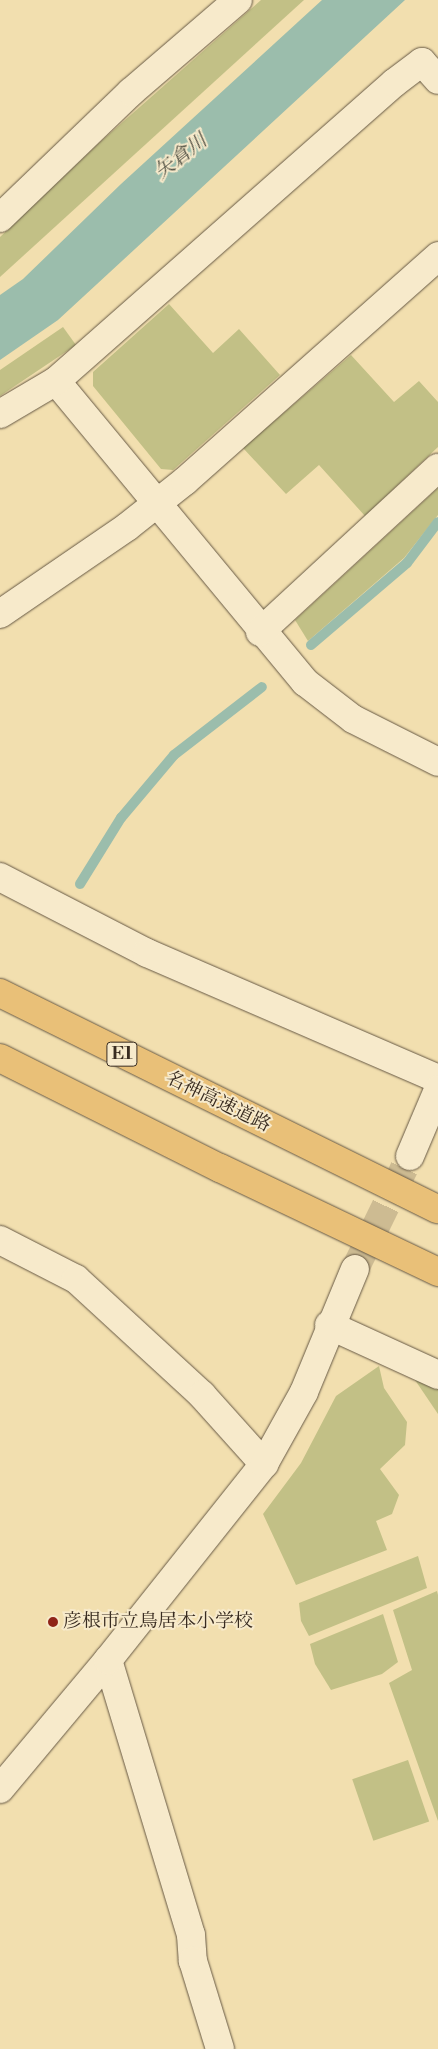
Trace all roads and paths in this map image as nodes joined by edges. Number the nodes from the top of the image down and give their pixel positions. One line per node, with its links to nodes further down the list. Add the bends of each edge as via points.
1 (238, 0): 3 (street, via 131,92)
2 (438, 80): 5 (street, via 422,62 394,83)
3 (0, 218)
4 (438, 256): 8 (street)
5 (56, 381): 6 (street); 8 (street)
6 (0, 414)
7 (438, 468): 10 (street)
8 (157, 503): 9 (street); 10 (street)
9 (0, 614)
10 (260, 632): 11 (street, via 304,682 329,702)
11 (438, 762)
12 (0, 877): 15 (street, via 146,953)
13 (0, 993): 18 (highway, 名神高速道路 / E1)
14 (0, 1058): 21 (highway)
15 (438, 1079)
16 (438, 1090): 17 (street)
17 (410, 1156)
18 (438, 1209)
19 (0, 1240): 24 (street, via 76,1279 202,1395)
20 (355, 1269): 22 (street)
21 (438, 1272)
22 (329, 1325): 23 (street); 24 (street, via 297,1407)
23 (438, 1374)
24 (264, 1464): 25 (street)
25 (108, 1660): 26 (street); 27 (street, via 117,1680 191,1935 193,1961)
26 (0, 1789)
27 (220, 2049)

